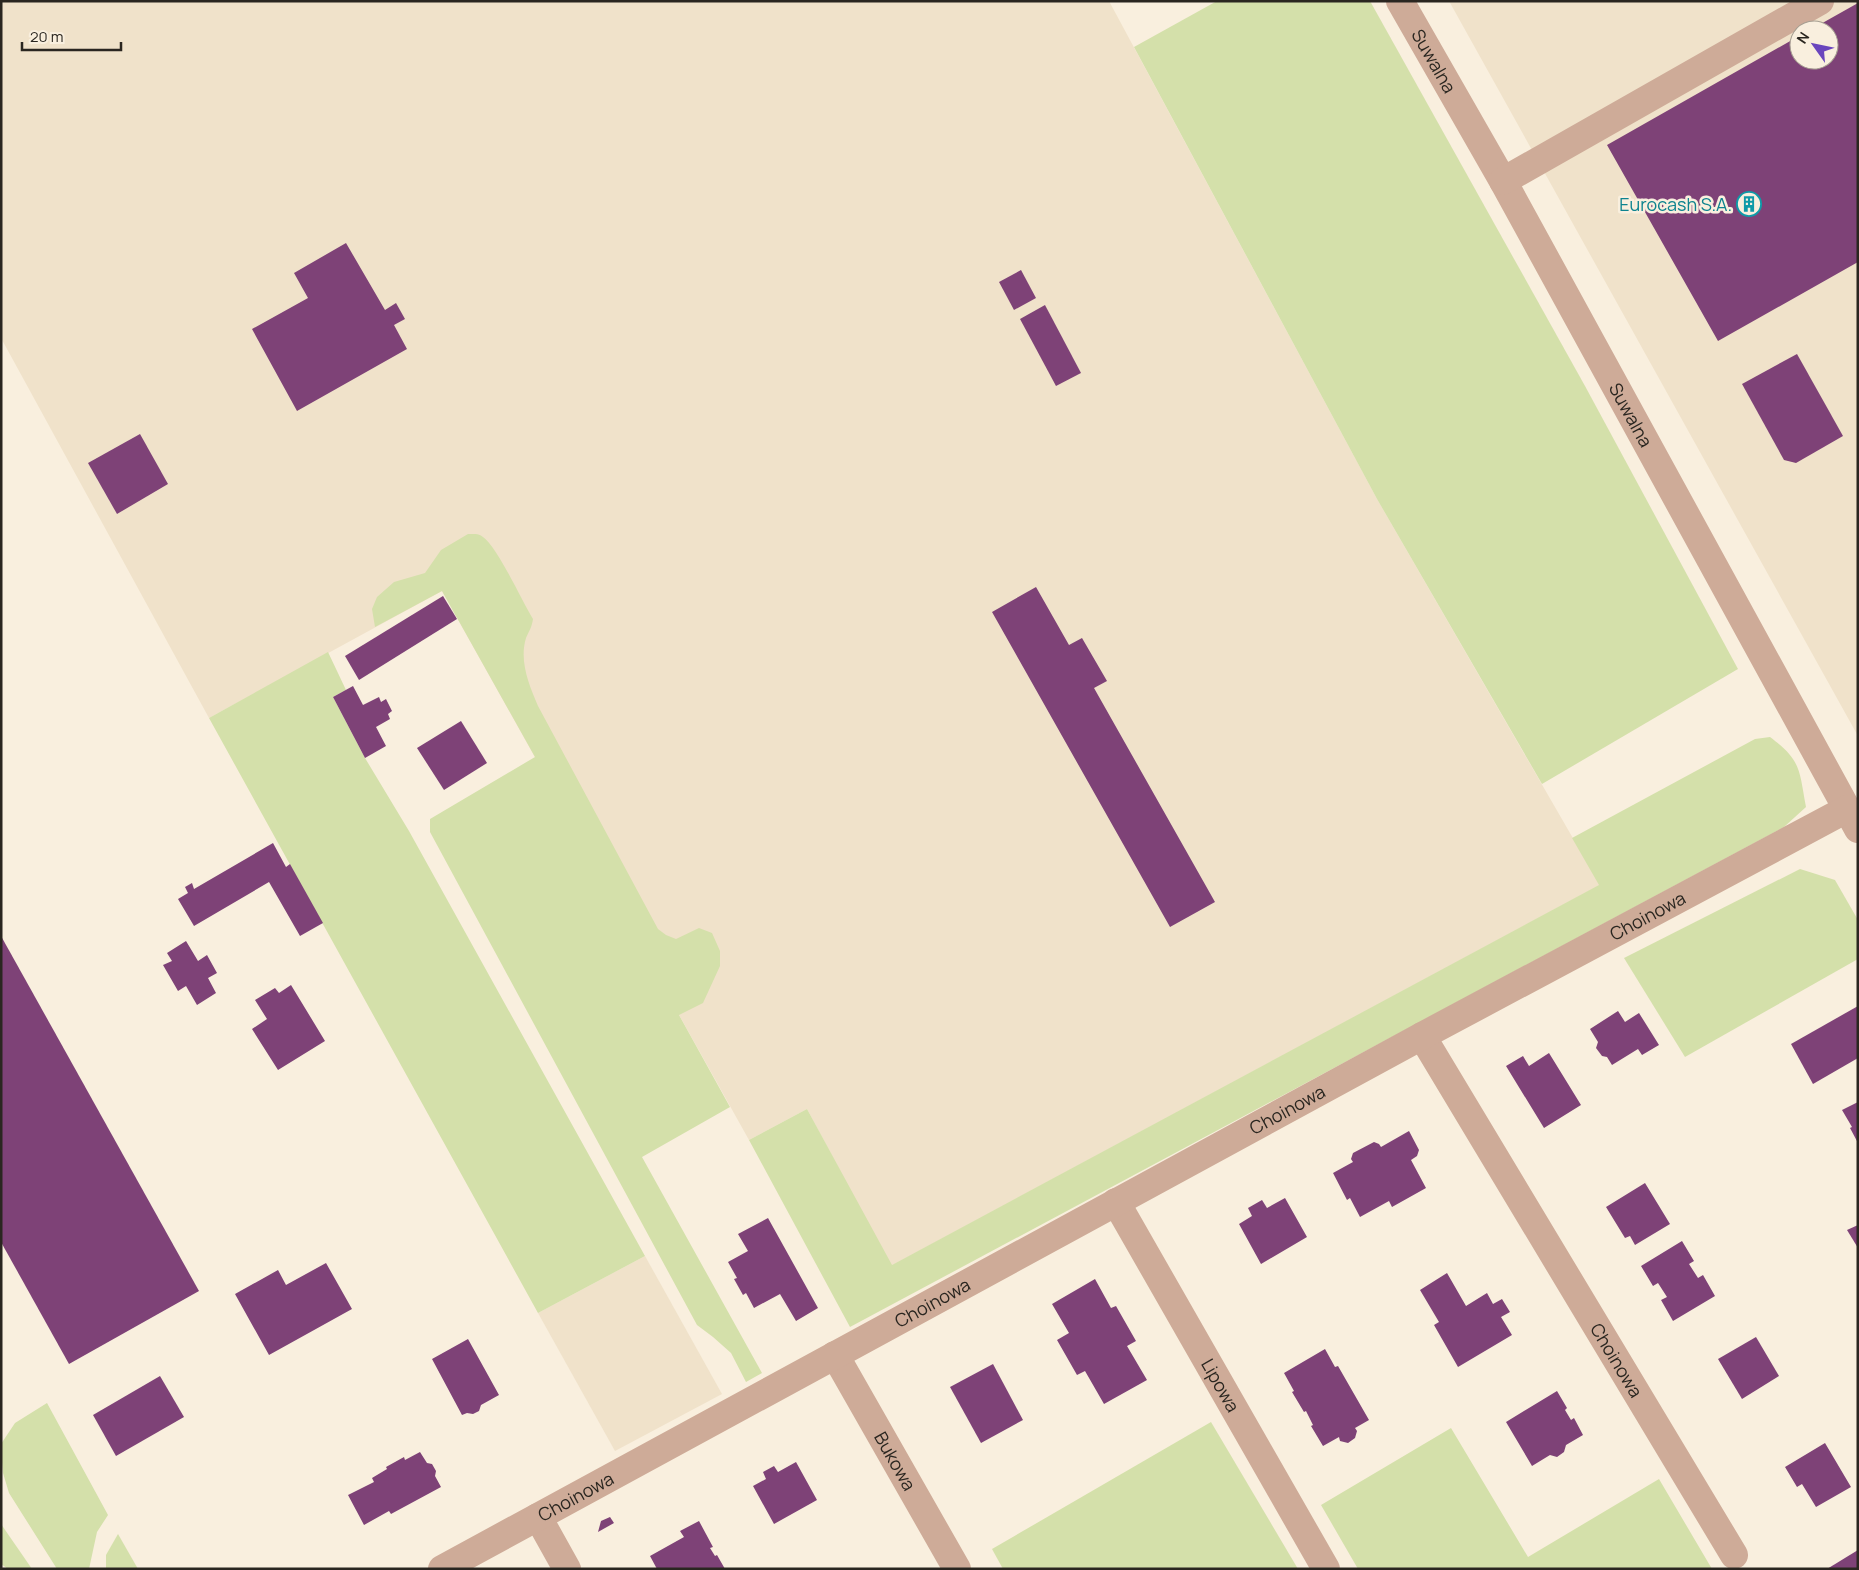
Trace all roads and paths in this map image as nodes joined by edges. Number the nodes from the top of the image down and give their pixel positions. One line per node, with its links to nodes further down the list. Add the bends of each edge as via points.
1 (1400, 1): 3 (street, Suwalna)
2 (1820, 1): 3 (street)
3 (1503, 181): 4 (street, Suwalna)
4 (1852, 819): 5 (street, Choinowa)
5 (1422, 1036): 6 (street, Choinowa); 9 (street, Choinowa)
6 (1116, 1202): 7 (street, Choinowa); 13 (street, Lipowa)
7 (836, 1355): 8 (street, Choinowa); 12 (street, Bukowa)
8 (538, 1516): 10 (street, Choinowa); 11 (street)
9 (1734, 1556)
10 (442, 1569)
11 (567, 1569)
12 (957, 1569)
13 (1326, 1569)

